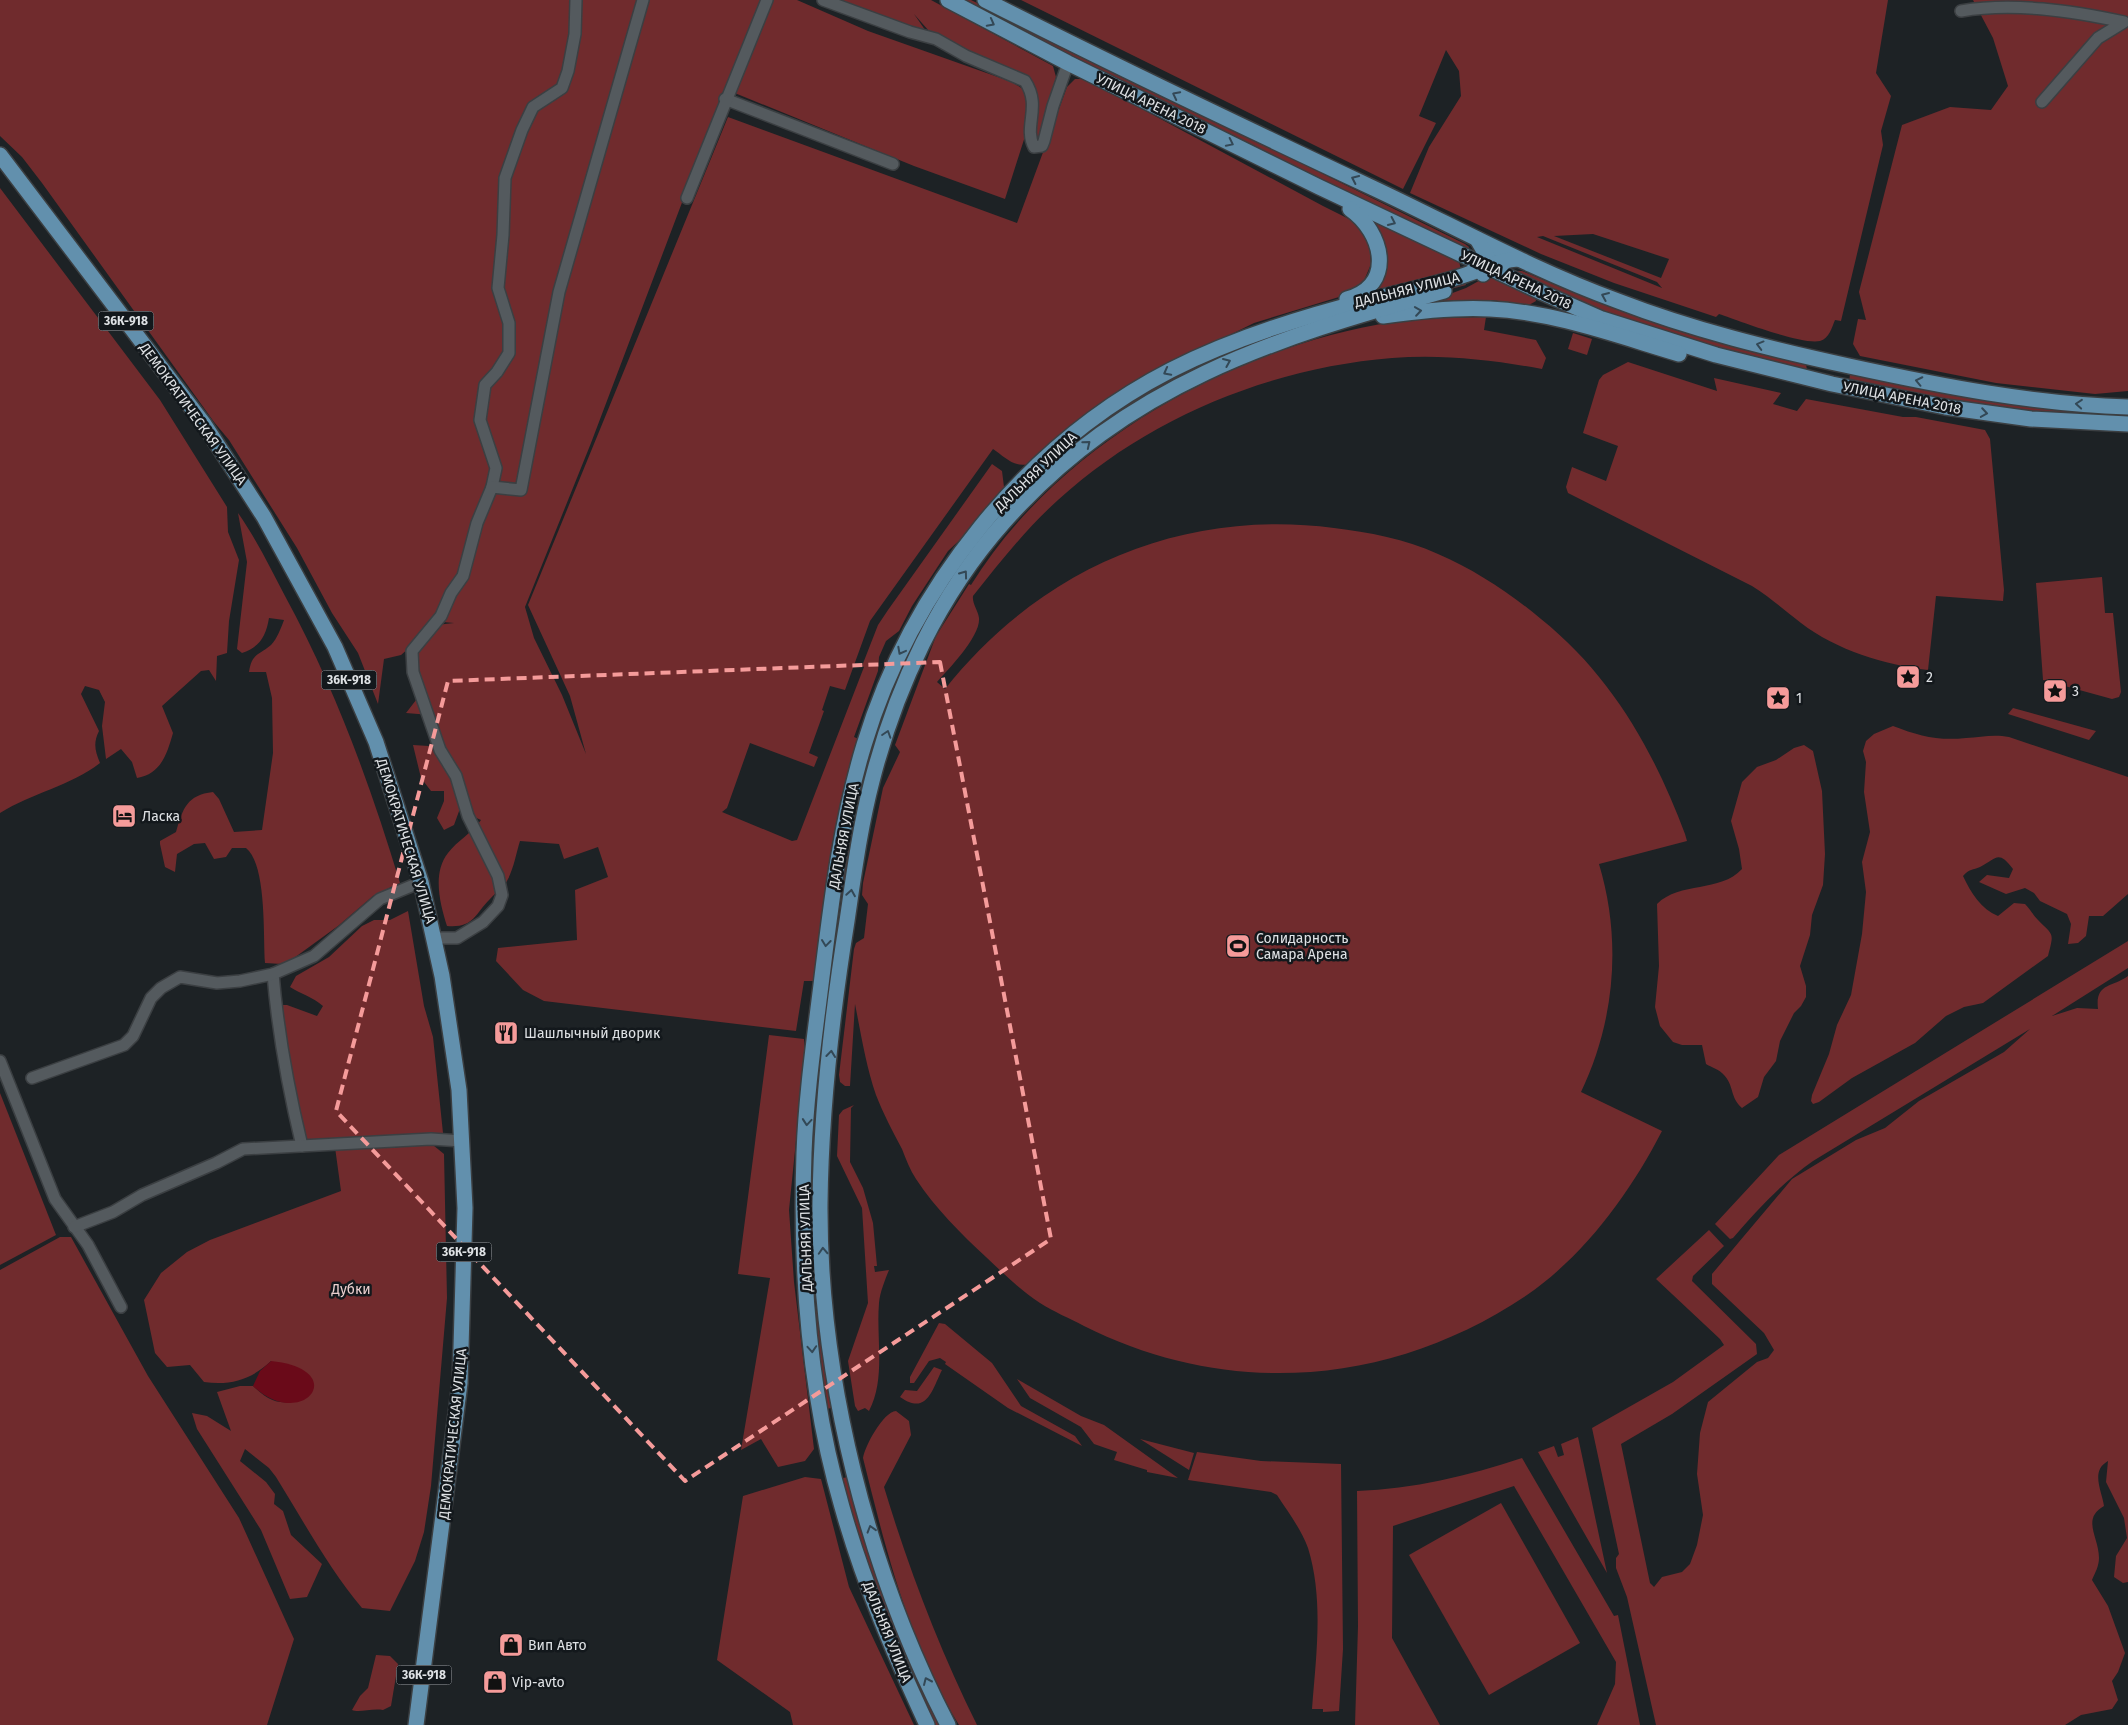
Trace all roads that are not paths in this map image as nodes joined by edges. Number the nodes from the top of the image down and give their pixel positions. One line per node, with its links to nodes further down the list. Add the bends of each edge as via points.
1 (576, 0): 26 (street, via 575,34 562,88 533,108 505,178 504,235 498,288 509,323 509,353 485,385 480,420 496,468)
2 (643, 0): 26 (street, via 559,292 520,490)
3 (766, 0): 10 (street)
4 (823, 0): 9 (street, via 936,39 1025,82 1033,101 1030,134 1034,147 1042,146)
5 (948, 0): 9 (main road, УЛИЦА АРЕНА 2018, one-way to 9)
6 (985, 0): 16 (main road, УЛИЦА АРЕНА 2018, one-way to 6, via 1187,101)
7 (1961, 11): 8 (street, via 1989,6 2089,14)
8 (2126, 22): 11 (street, via 2098,38)
9 (1068, 63): 14 (main road, УЛИЦА АРЕНА 2018, one-way to 14)
10 (725, 99): 13 (street); 15 (street)
11 (2042, 102)
12 (0, 155): 28 (main road, ДЕМОКРАТИЧЕСКАЯ УЛИЦА / 36К-918, via 204,424 264,516 335,647 376,742)
13 (892, 164)
14 (1318, 187): 18 (main road, УЛИЦА АРЕНА 2018, one-way to 18); 20 (main road, via 1367,222 1380,257 1374,280 1355,297 1274,322)
15 (687, 198)
16 (1477, 239): 17 (main road, УЛИЦА АРЕНА 2018); 18 (main road, via 1488,258)
17 (1518, 259): 18 (main road); 21 (main road, УЛИЦА АРЕНА 2018, one-way to 17, via 1702,330 1618,301)
18 (1486, 267): 19 (main road, ДАЛЬНЯЯ УЛИЦА, via 1482,276 1460,287); 20 (main road, ДАЛЬНЯЯ УЛИЦА, via 1463,276 1329,310); 22 (main road, УЛИЦА АРЕНА 2018, via 1602,319 1716,355)
19 (1301, 334): 23 (main road, one-way to 23, via 1417,311 1490,309 1557,320 1752,374 1833,392); 27 (main road, ДАЛЬНЯЯ УЛИЦА, one-way to 19, via 953,589 1003,523 1068,459 1111,425 1142,404 1216,366)
20 (1243, 338): 27 (main road, ДАЛЬНЯЯ УЛИЦА, one-way to 27, via 1168,371 1084,426 990,516 945,574)
21 (1838, 364): 22 (street); 24 (main road, УЛИЦА АРЕНА 2018, one-way to 21, via 1989,395)
22 (1832, 384): 23 (main road, УЛИЦА АРЕНА 2018)
23 (1946, 407): 25 (main road, УЛИЦА АРЕНА 2018, one-way to 25, via 2023,418)
24 (2128, 407)
25 (2128, 424)
26 (492, 487): 31 (street, via 477,523 463,576 441,616 412,651 413,672 437,741 456,776 468,816 498,876 502,895 498,906 483,922 457,938)
27 (931, 612): 29 (main road, ДАЛЬНЯЯ УЛИЦА, one-way to 29, via 897,659 864,745 840,847); 30 (main road, ДАЛЬНЯЯ УЛИЦА, one-way to 27, via 872,780)
28 (421, 882): 31 (main road, ДЕМОКРАТИЧЕСКАЯ УЛИЦА / 36К-918); 32 (street, via 380,898 314,956)
29 (830, 914): 30 (main road); 35 (main road, ДАЛЬНЯЯ УЛИЦА, one-way to 35)
30 (848, 917): 36 (main road, ДАЛЬНЯЯ УЛИЦА, one-way to 30)
31 (436, 938): 37 (main road, ДЕМОКРАТИЧЕСКАЯ УЛИЦА / 36К-918, via 459,1090)
32 (273, 974): 34 (street, via 217,983 180,977 150,998 133,1036 124,1045); 38 (street, via 285,1078)
33 (0, 1061): 39 (street, via 55,1199)
34 (32, 1078)
35 (809, 1094): 36 (main road); 40 (main road, ДАЛЬНЯЯ УЛИЦА, one-way to 40, via 804,1153)
36 (826, 1096): 41 (main road, ДАЛЬНЯЯ УЛИЦА, one-way to 36, via 820,1206)
37 (462, 1141): 38 (street, via 431,1139); 45 (main road, ДЕМОКРАТИЧЕСКАЯ УЛИЦА / 36К-918, via 465,1208 460,1383)
38 (302, 1146): 39 (street, via 243,1149 142,1195 113,1212)
39 (74, 1227): 42 (street, via 88,1245)
40 (808, 1300): 41 (main road); 44 (main road, ДАЛЬНЯЯ УЛИЦА, one-way to 44, via 812,1358)
41 (825, 1300): 43 (main road, ДАЛЬНЯЯ УЛИЦА)
42 (121, 1307)
43 (846, 1437): 44 (main road); 47 (main road, ДАЛЬНЯЯ УЛИЦА, one-way to 43, via 894,1605)
44 (826, 1442): 46 (main road, ДАЛЬНЯЯ УЛИЦА, via 841,1506 875,1605)
45 (416, 1725)
46 (927, 1725)
47 (948, 1725)

